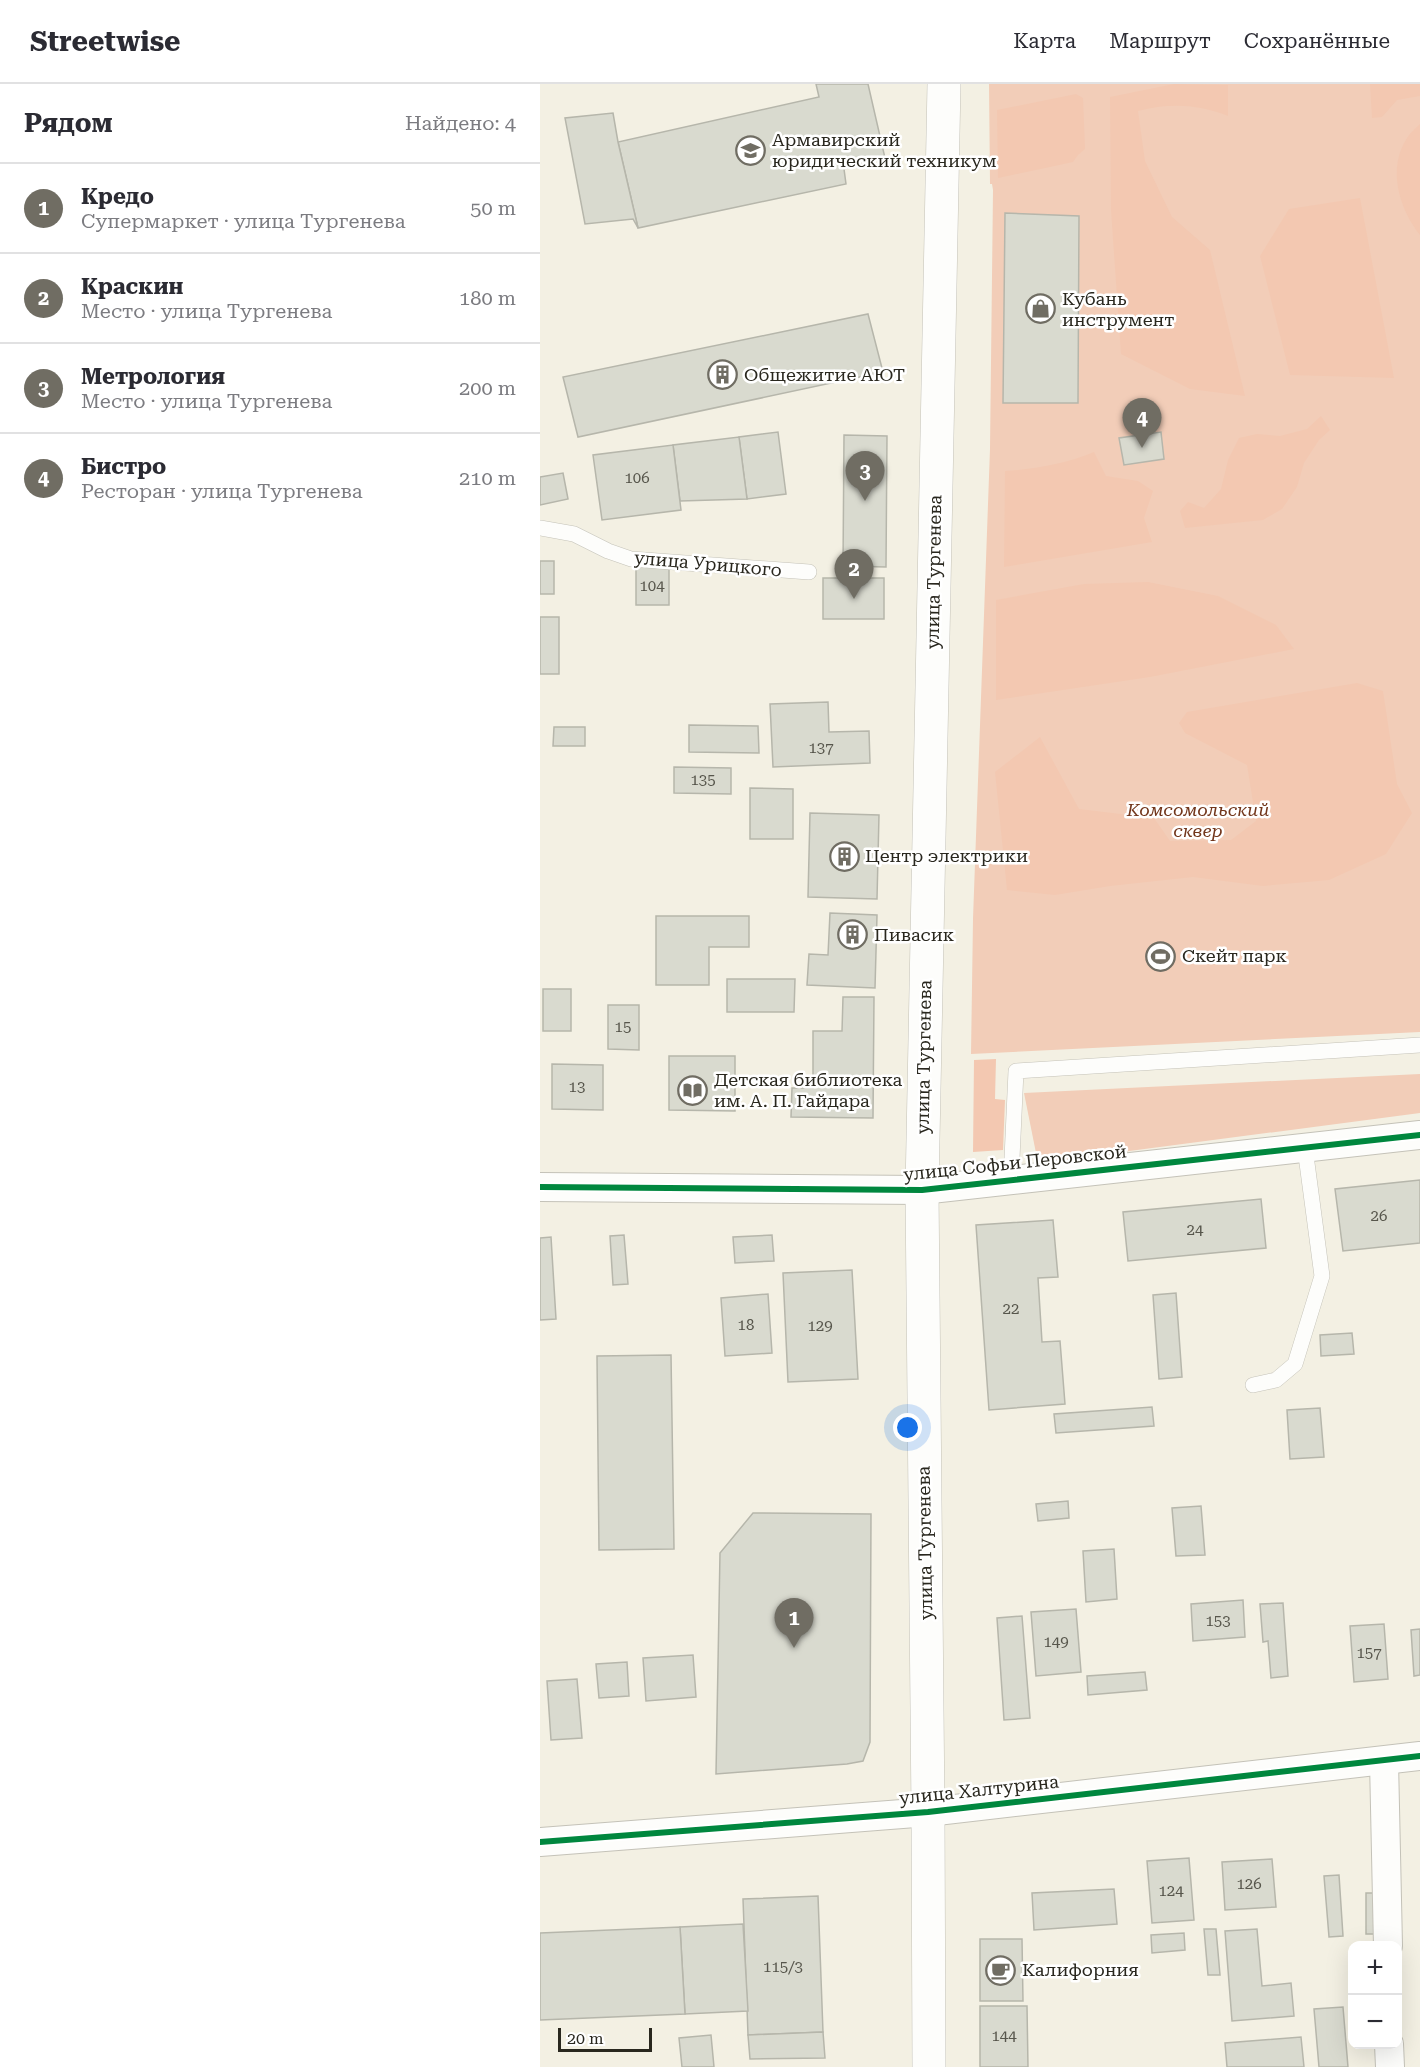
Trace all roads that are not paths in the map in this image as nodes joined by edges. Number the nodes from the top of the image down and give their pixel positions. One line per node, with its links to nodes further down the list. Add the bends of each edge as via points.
1 (944, 84): 9 (main road, улица Тургенева)
2 (540, 528): 3 (lane, улица Урицкого, via 574,534 631,559)
3 (809, 572)
4 (1420, 1045): 7 (lane, via 1016,1071)
5 (1420, 1135): 6 (street, улица Софьи Перовской)
6 (1305, 1148): 7 (street, улица Софьи Перовской); 10 (lane, via 1322,1276 1295,1364 1276,1380)
7 (1011, 1180): 9 (street, улица Софьи Перовской)
8 (540, 1187): 9 (street, улица Софьи Перовской)
9 (922, 1190): 13 (main road, улица Тургенева)
10 (1253, 1384)
11 (1420, 1756): 12 (street, улица Халтурина)
12 (1384, 1761): 13 (street, улица Халтурина); 15 (street)
13 (928, 1812): 14 (street, улица Халтурина); 17 (main road, улица Тургенева)
14 (540, 1842)
15 (1388, 1941)
16 (1389, 2049): 18 (street)
17 (928, 2067)
18 (1390, 2067)

